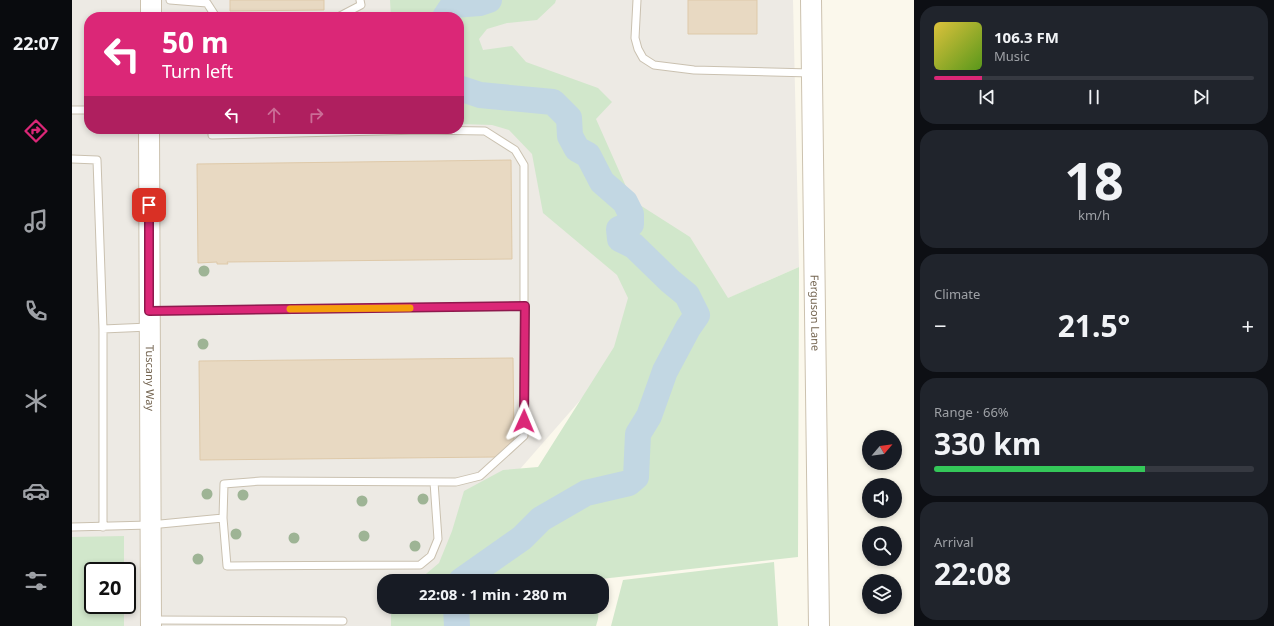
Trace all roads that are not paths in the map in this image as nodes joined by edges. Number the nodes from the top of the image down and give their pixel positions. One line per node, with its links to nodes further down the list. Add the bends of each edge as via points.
1 (151, 0): 7 (street)
2 (170, 0): 6 (lane)
3 (360, 0): 9 (lane, via 361,5)
4 (637, 0): 10 (lane, via 635,38 643,58 654,65 694,70)
5 (811, 0): 10 (street, Ferguson Lane)
6 (207, 1): 8 (lane)
7 (151, 12)
8 (213, 12)
9 (348, 12)
10 (812, 73): 28 (street, Ferguson Lane)
11 (72, 110): 12 (lane)
12 (84, 110)
13 (464, 131): 18 (lane, via 485,132 515,150 524,165)
14 (149, 134): 19 (street, Tuscany Way)
15 (212, 134): 16 (lane)
16 (254, 134)
17 (72, 159): 20 (lane, via 98,160)
18 (525, 306): 19 (lane); 21 (lane, via 524,436 480,476 456,482)
19 (149, 319): 20 (lane); 23 (street, Tuscany Way)
20 (103, 329): 24 (lane)
21 (434, 482): 22 (lane, via 261,481 224,484); 22 (lane, via 438,539 431,556 420,565 227,566)
22 (223, 518): 23 (lane)
23 (150, 525): 24 (lane); 27 (street, Tuscany Way)
24 (103, 526): 25 (lane)
25 (72, 527)
26 (343, 621): 27 (lane)
27 (151, 623)
28 (819, 626)

